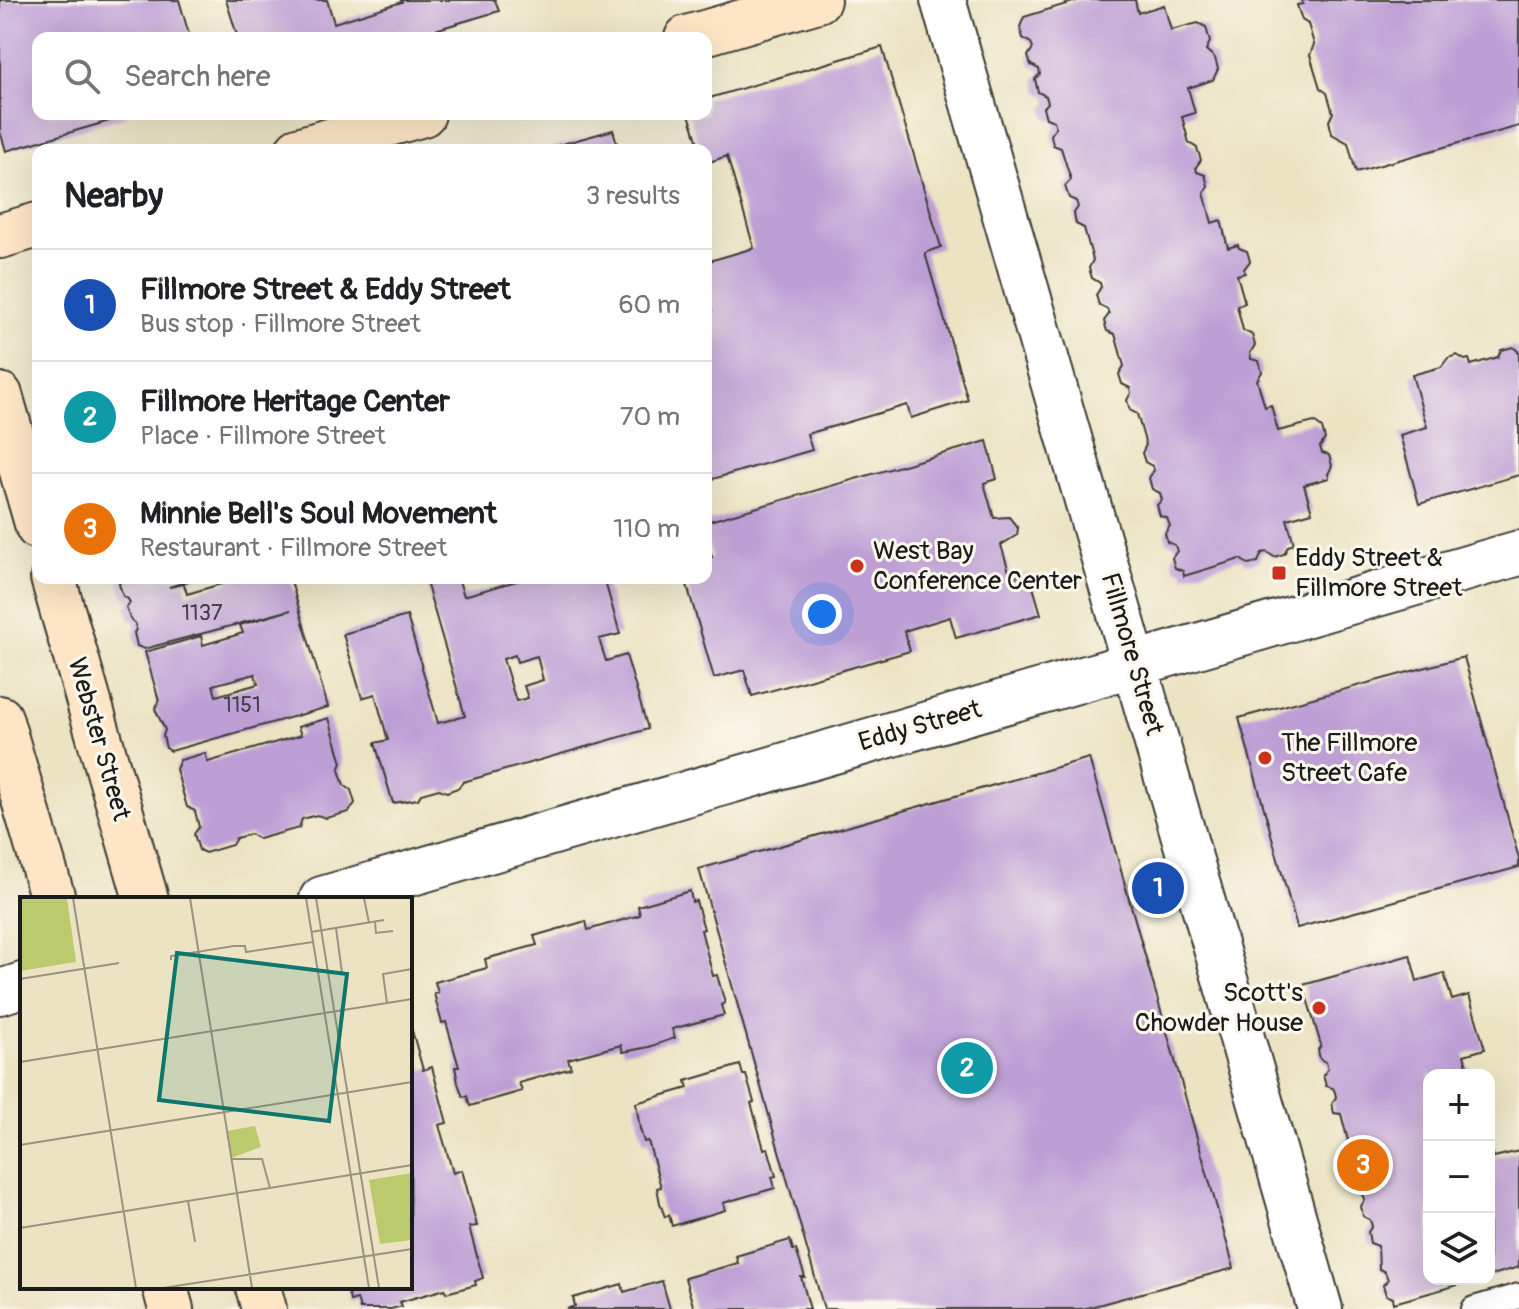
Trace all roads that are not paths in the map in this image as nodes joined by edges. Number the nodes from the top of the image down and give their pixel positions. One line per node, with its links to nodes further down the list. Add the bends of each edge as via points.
1 (818, 0): 3 (main road)
2 (943, 0): 12 (street, Fillmore Street)
3 (708, 32)
4 (402, 120): 5 (main road)
5 (319, 144)
6 (32, 227): 7 (main road)
7 (0, 236)
8 (0, 395): 9 (main road)
9 (32, 506)
10 (1519, 553): 12 (street, Eddy Street)
11 (55, 584): 15 (main road, Webster Street)
12 (1135, 664): 16 (street, Eddy Street); 24 (street, Fillmore Street)
13 (0, 718): 14 (main road)
14 (52, 897)
15 (145, 897)
16 (329, 897)
17 (20, 986): 18 (street)
18 (0, 992)
19 (166, 1289): 22 (main road)
20 (259, 1289): 23 (main road)
21 (1519, 1296): 25 (lane)
22 (171, 1309)
23 (264, 1309)
24 (1320, 1309)
25 (1474, 1309)

